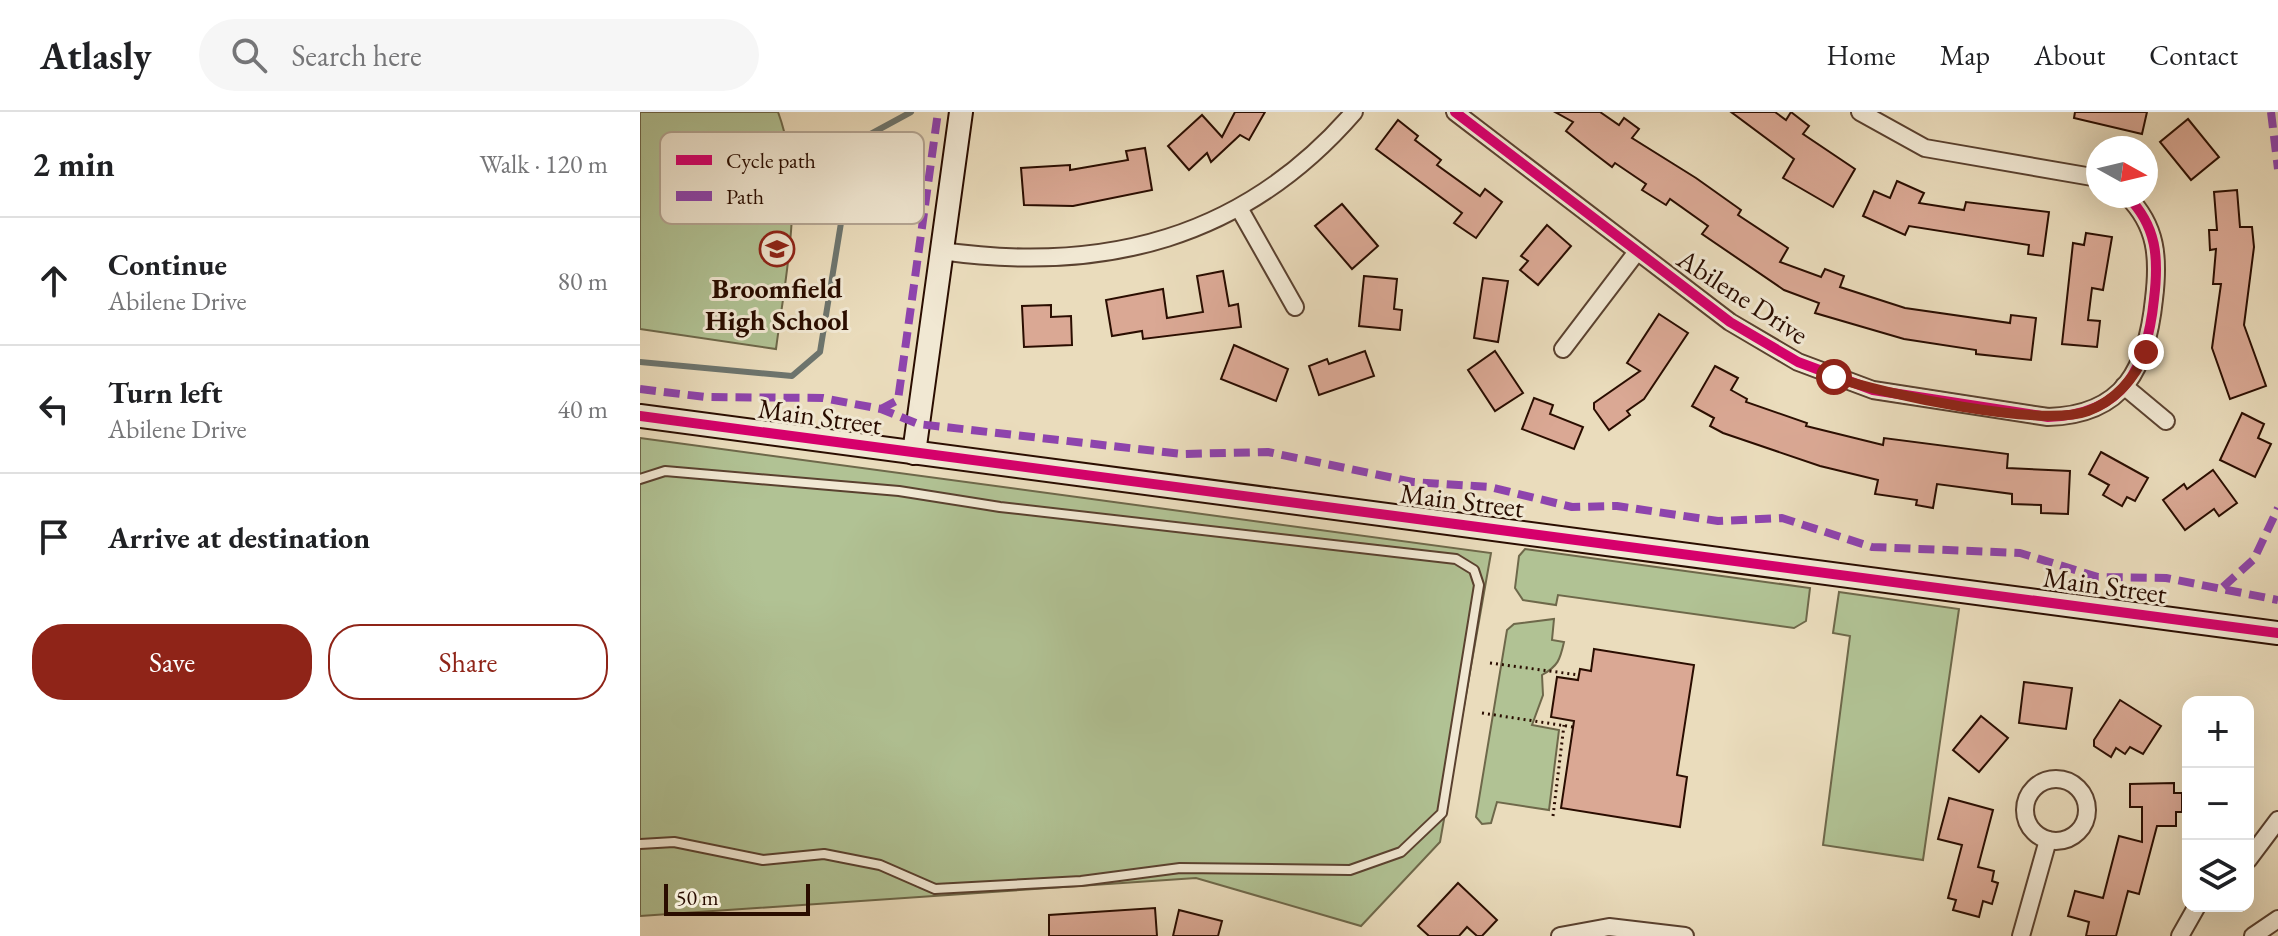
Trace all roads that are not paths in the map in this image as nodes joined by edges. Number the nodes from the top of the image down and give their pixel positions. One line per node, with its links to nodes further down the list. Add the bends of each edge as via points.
1 (961, 112): 8 (main road)
2 (1354, 112): 6 (street, via 1298,168)
3 (1455, 112): 9 (street, Abilene Drive)
4 (1860, 112): 5 (street, via 1925,148)
5 (2086, 176)
6 (1239, 208): 8 (street, via 1183,234 1105,254 1018,258); 10 (street)
7 (2136, 208): 12 (street, Abilene Drive, via 2147,222 2158,257 2146,352)
8 (941, 251): 15 (main road)
9 (1636, 253): 11 (street); 12 (street, Abilene Drive, via 1754,339 1873,390 2048,417 2105,404)
10 (1295, 307)
11 (1563, 349)
12 (2124, 386): 14 (street)
13 (640, 416): 15 (main road, Main Street)
14 (2166, 421)
15 (914, 453): 17 (main road, Main Street)
16 (640, 479): 20 (lane, via 665,471 899,491 1456,559 1474,570 1479,585 1442,813 1401,852 1350,870 1180,868 1081,881 935,889 880,865 824,854 763,860 674,842)
17 (2278, 633)
18 (2278, 820): 21 (street)
19 (2048, 840): 26 (street)
20 (640, 844)
21 (2254, 852)
22 (2194, 912): 27 (street)
23 (2278, 919): 28 (street)
24 (1560, 936): 25 (street, via 1609,927)
25 (1685, 936)
26 (2021, 936)
27 (2180, 936)
28 (2253, 936)

